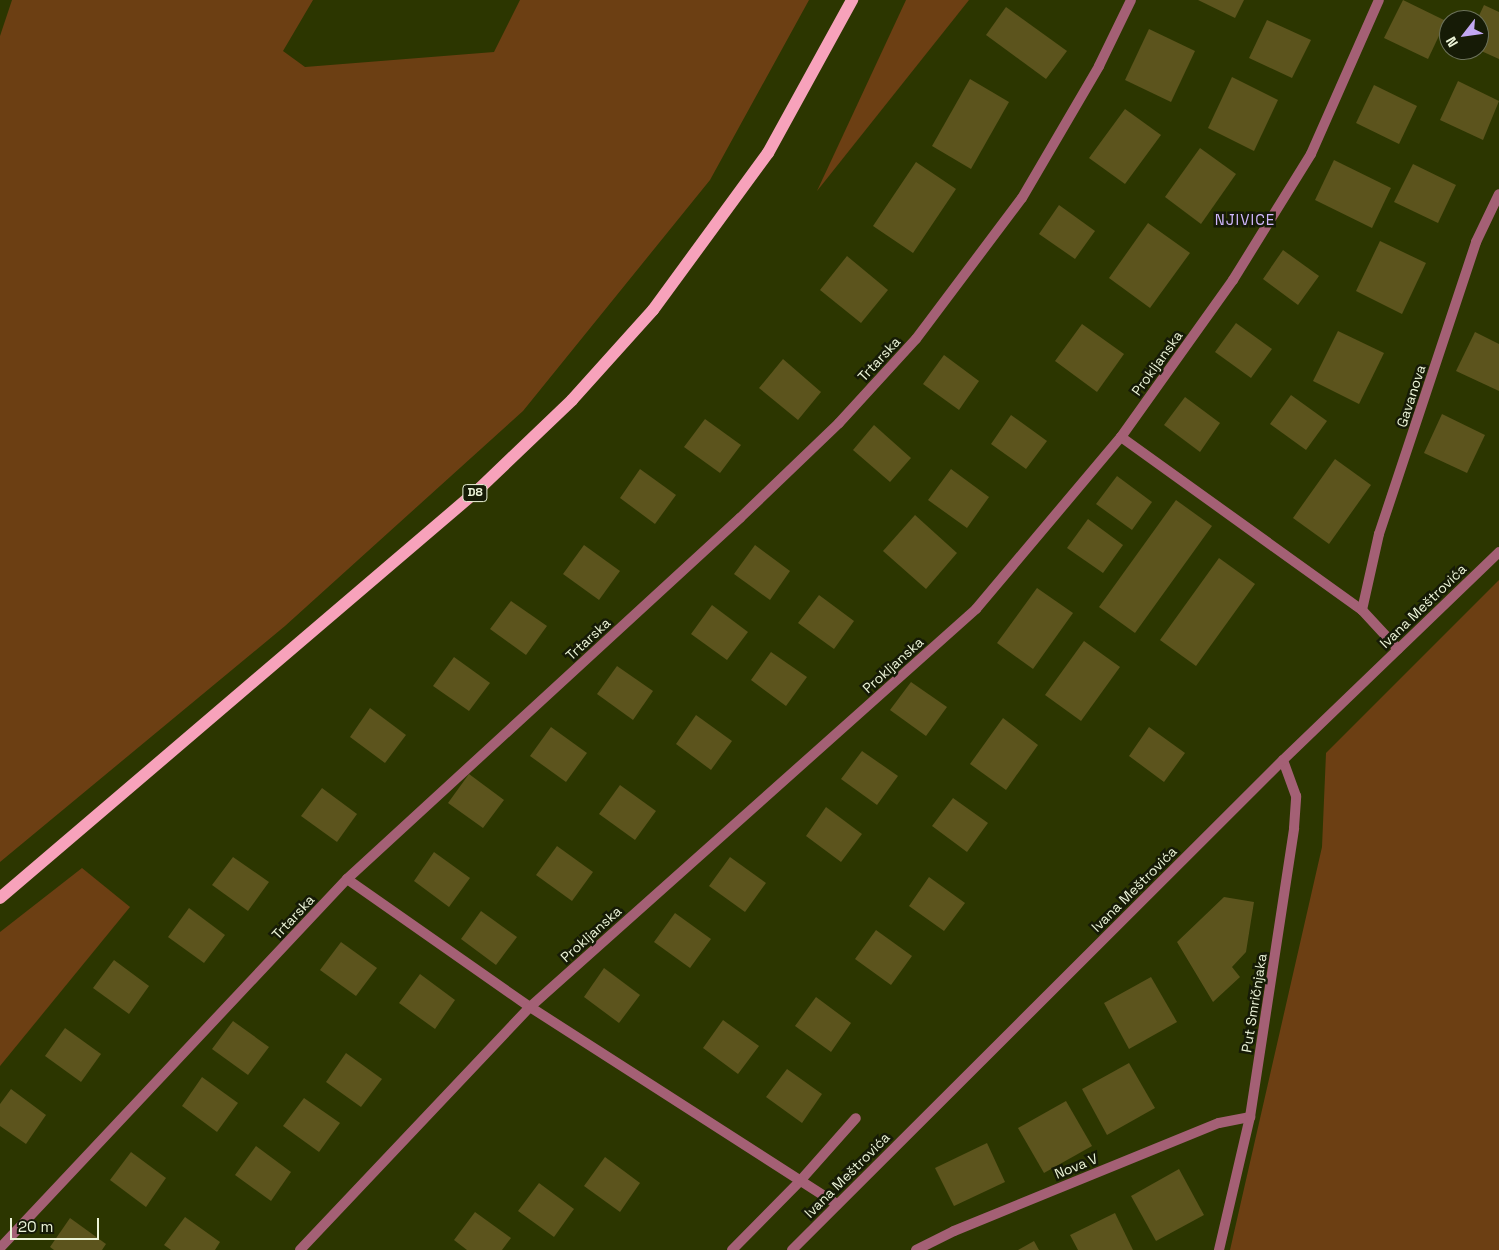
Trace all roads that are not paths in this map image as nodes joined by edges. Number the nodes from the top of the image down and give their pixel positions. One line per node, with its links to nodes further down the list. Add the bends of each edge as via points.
1 (852, 0): 11 (main road, D8, via 768,153 653,310 572,400 479,489)
2 (1131, 0): 10 (street, Trtarska, via 1100,66 1022,198 916,339 839,423 740,518)
3 (1379, 0): 5 (street, Prokljanska, via 1311,154 1233,280)
4 (1499, 194): 7 (street, Gavanova, via 1476,242 1379,534)
5 (1120, 437): 7 (street); 12 (street, Prokljanska, via 976,610)
6 (1499, 552): 8 (street, Ivana Meštrovića)
7 (1362, 610): 8 (street)
8 (1398, 649): 9 (street, Ivana Meštrovića)
9 (1283, 760): 13 (street, Put Smričnjaka, via 1296,796 1294,828); 16 (street, Ivana Meštrovića)
10 (347, 879): 12 (street); 17 (street, Trtarska)
11 (0, 898)
12 (530, 1007): 15 (street); 19 (street, Prokljanska)
13 (1250, 1117): 22 (street, Nova V, via 1219,1123 954,1231); 23 (street, Put Smričnjaka)
14 (856, 1118): 15 (street)
15 (800, 1181): 16 (street); 20 (street)
16 (837, 1204): 21 (street, Ivana Meštrovića)
17 (0, 1248): 18 (street)
18 (3, 1250)
19 (300, 1250)
20 (732, 1250)
21 (792, 1250)
22 (916, 1250)
23 (1219, 1250)

